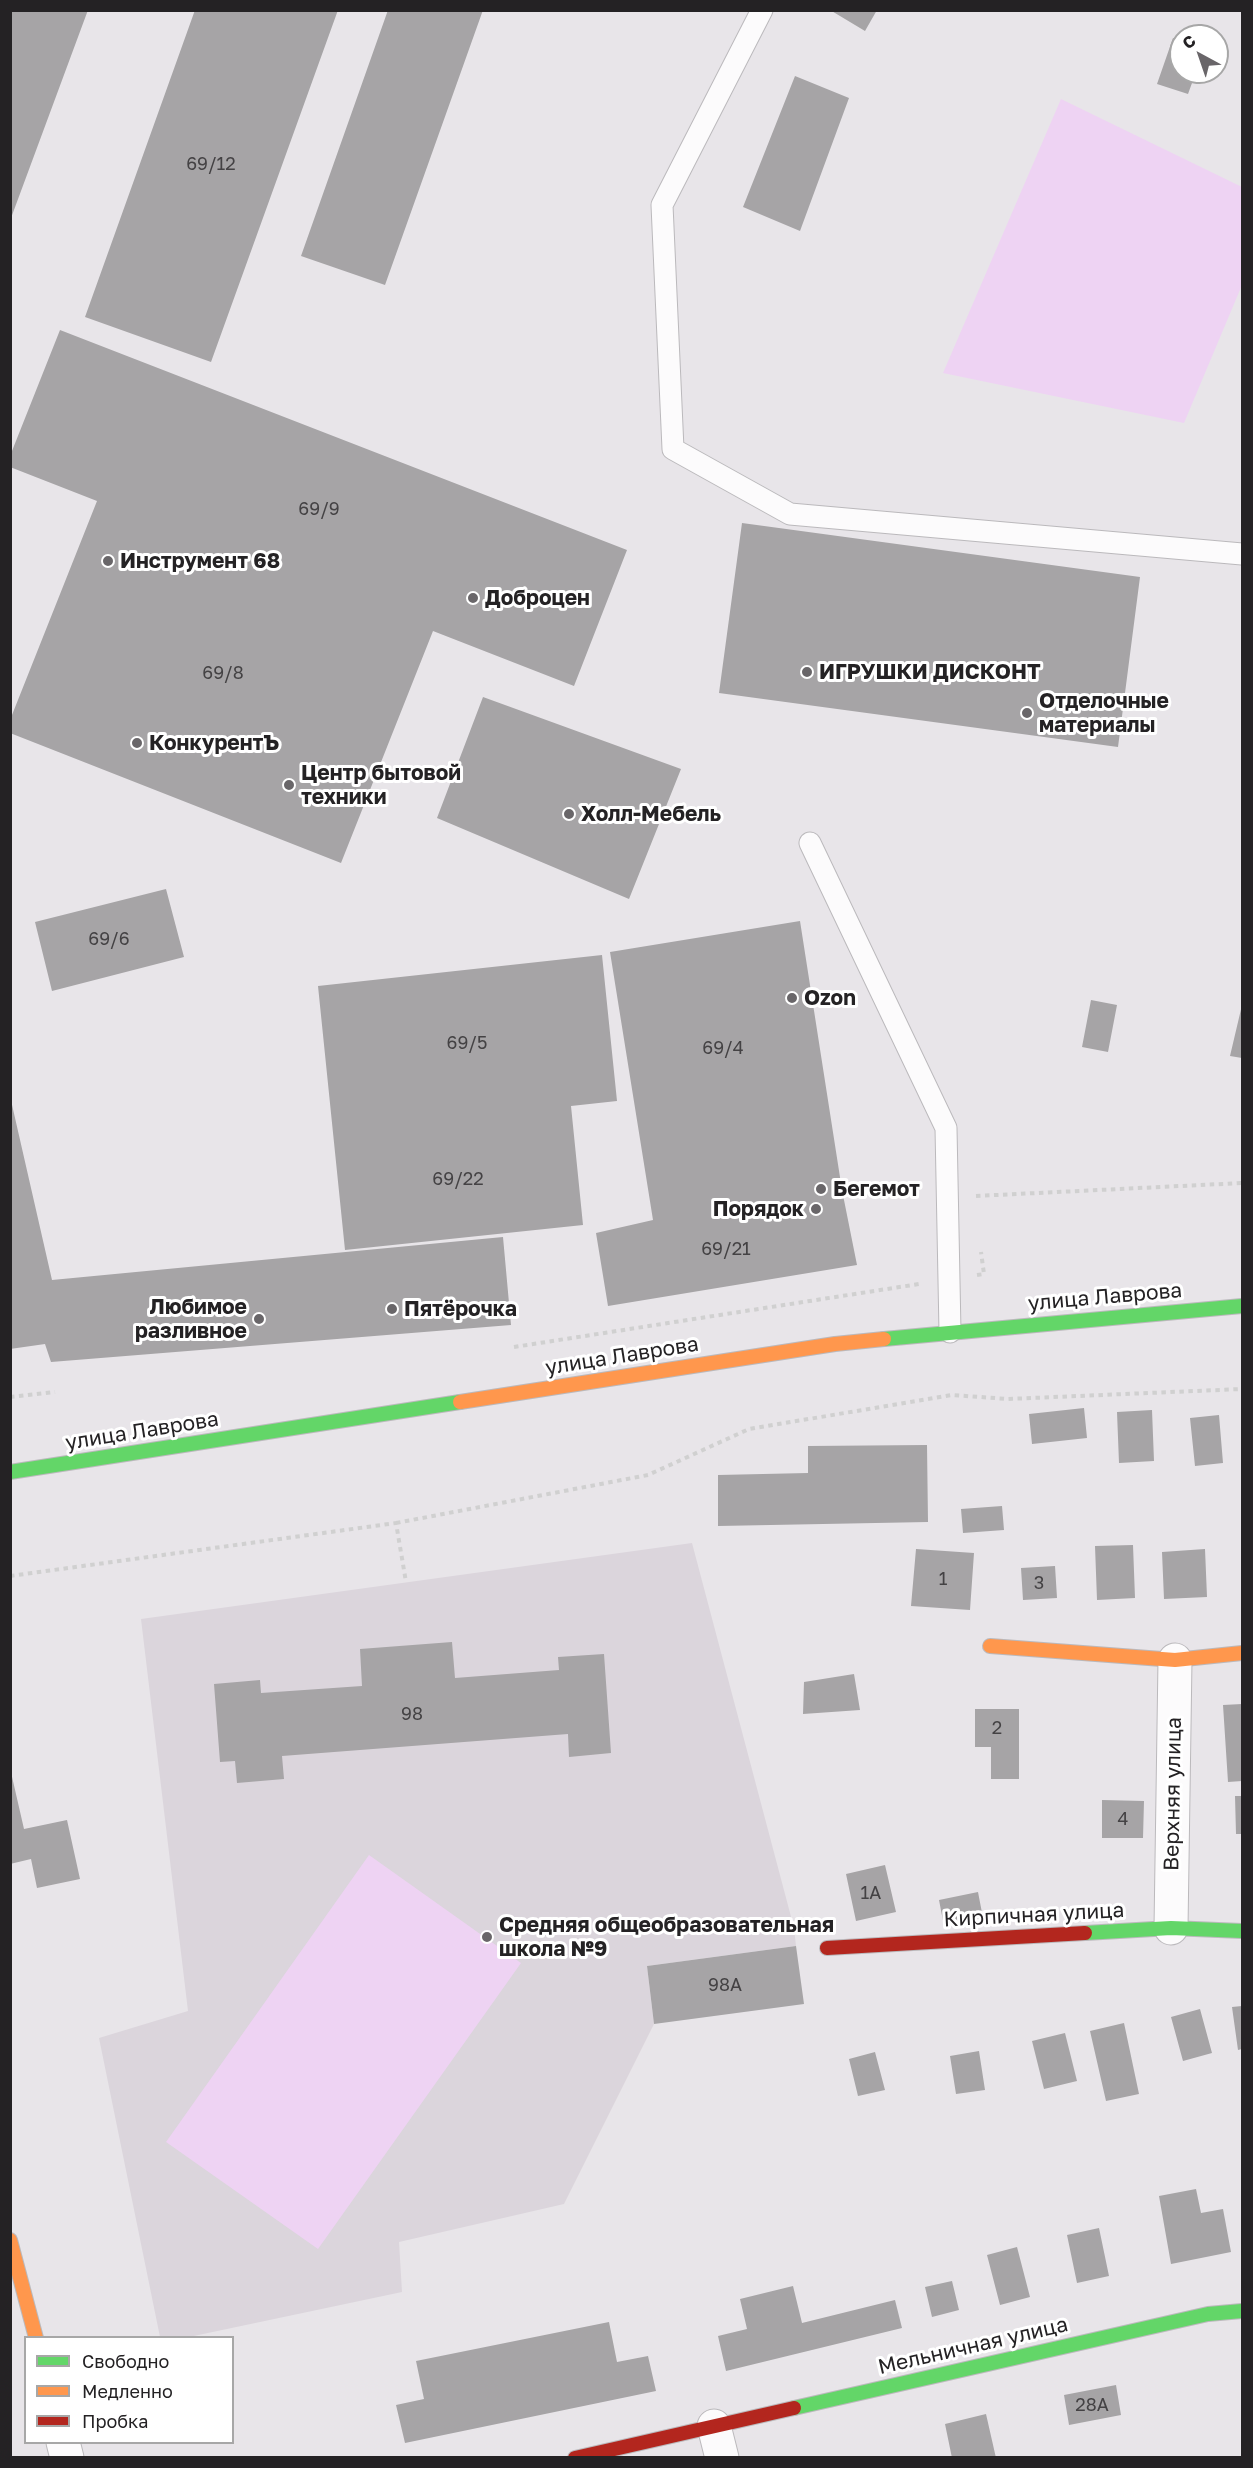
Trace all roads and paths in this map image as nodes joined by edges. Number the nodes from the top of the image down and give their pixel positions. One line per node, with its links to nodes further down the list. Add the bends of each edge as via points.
1 (762, 10): 2 (lane, via 662,205 673,449 790,514)
2 (1242, 554)
3 (810, 843): 10 (lane, via 946,1128)
4 (1242, 1183): 5 (path, via 975,1196)
5 (976, 1207)
6 (980, 1241): 7 (path, via 984,1274)
7 (972, 1276)
8 (925, 1283): 11 (path)
9 (1242, 1306): 10 (street, улица Лаврова)
10 (950, 1332): 15 (street, улица Лаврова, via 835,1344)
11 (514, 1347)
12 (1242, 1389): 16 (path, via 1008,1399 952,1395 749,1429 648,1475)
13 (55, 1392): 14 (path)
14 (10, 1396)
15 (10, 1472)
16 (396, 1523): 17 (path); 18 (path)
17 (10, 1576)
18 (406, 1582)
19 (990, 1646): 21 (street)
20 (1242, 1653): 21 (street)
21 (1175, 1660): 22 (street, Верхняя улица)
22 (1171, 1928): 23 (street, Кирпичная улица); 24 (street, Кирпичная улица)
23 (1242, 1931)
24 (827, 1948)
25 (10, 2240): 27 (street)
26 (1242, 2311): 28 (street, Мельничная улица, via 1208,2314)
27 (36, 2336)
28 (714, 2426): 29 (street, Мельничная улица); 30 (street)
29 (575, 2457)
30 (722, 2457)

